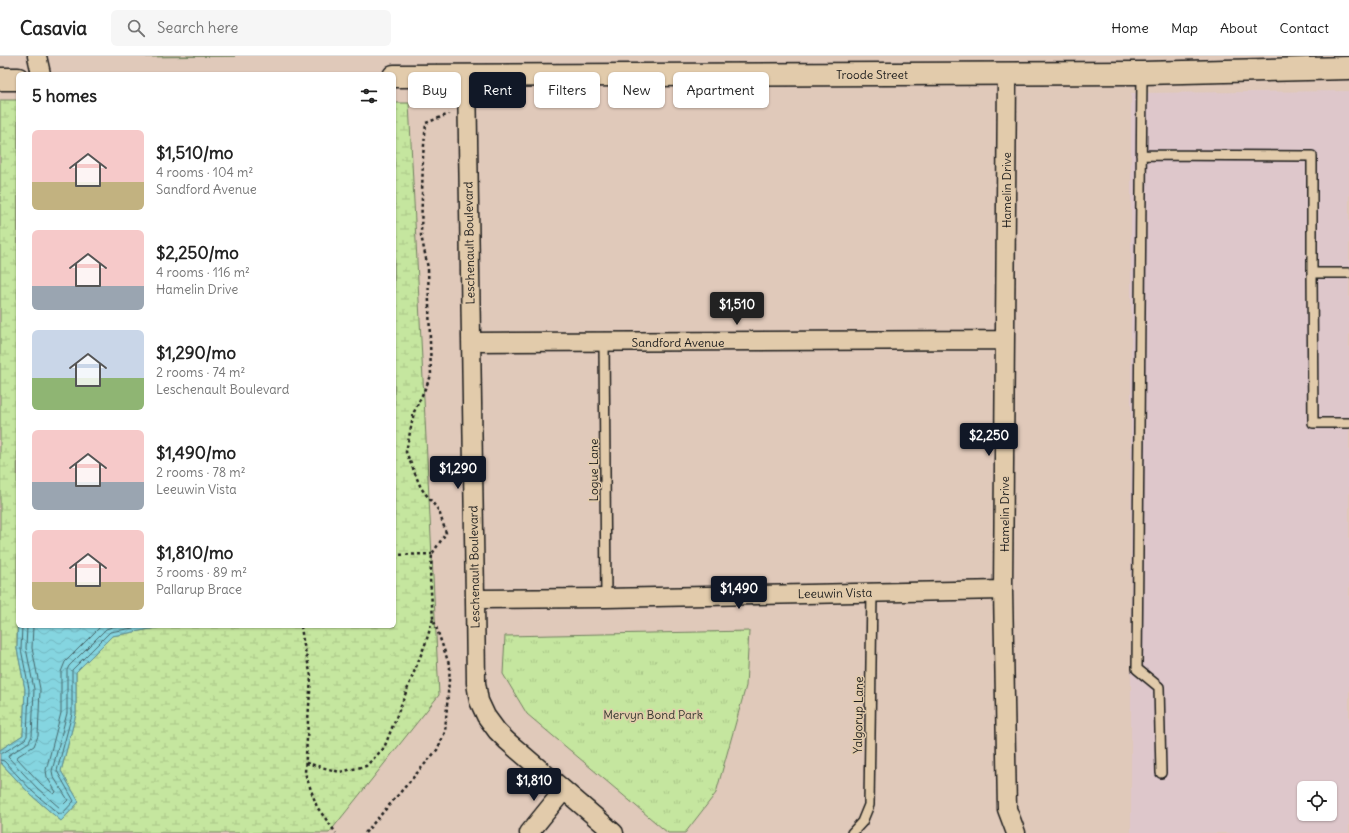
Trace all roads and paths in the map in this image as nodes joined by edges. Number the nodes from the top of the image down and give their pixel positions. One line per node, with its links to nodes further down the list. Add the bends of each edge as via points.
1 (37, 56): 3 (street)
2 (1349, 68): 4 (street, Troode Street)
3 (41, 72)
4 (1142, 73): 5 (street, Troode Street); 11 (lane)
5 (1007, 74): 6 (street, Troode Street); 14 (street, Hamelin Drive)
6 (467, 75): 7 (street, Troode Street); 15 (street, Leschenault Boulevard)
7 (396, 76)
8 (0, 79): 9 (street)
9 (16, 79)
10 (449, 113): 18 (path, via 426,123 421,235 428,268 431,376 414,412 406,452 421,488 439,512 446,533)
11 (1141, 155): 12 (lane, via 1312,156); 27 (lane, via 1137,669 1159,687)
12 (1312, 273): 13 (lane); 17 (lane, via 1313,423)
13 (1349, 273)
14 (1005, 340): 16 (street, Sandford Avenue); 20 (street, Hamelin Drive)
15 (471, 342): 16 (street, Sandford Avenue); 22 (street, Leschenault Boulevard)
16 (604, 342): 23 (lane, Logue Lane)
17 (1349, 423)
18 (432, 554): 19 (path); 24 (path, via 430,579)
19 (396, 555)
20 (1003, 590): 21 (street, Leeuwin Vista); 34 (street, Hamelin Drive, via 1007,809)
21 (872, 592): 23 (street, Leeuwin Vista); 33 (lane, Yalgorup Lane, via 869,805 862,822)
22 (475, 598): 23 (street, Leeuwin Vista); 28 (street, Leschenault Boulevard, via 476,683 479,701 486,716 502,736)
23 (606, 598)
24 (433, 618): 26 (path, via 384,748 366,766 340,772); 30 (path, via 450,667 445,732 437,750)
25 (301, 628): 26 (path, via 312,676)
26 (306, 763): 29 (path, via 306,773 317,807)
27 (1161, 773)
28 (563, 790): 31 (street); 32 (street, Leschenault Boulevard)
29 (336, 833)
30 (365, 833)
31 (528, 833)
32 (614, 833)
33 (852, 833)
34 (1016, 833)

